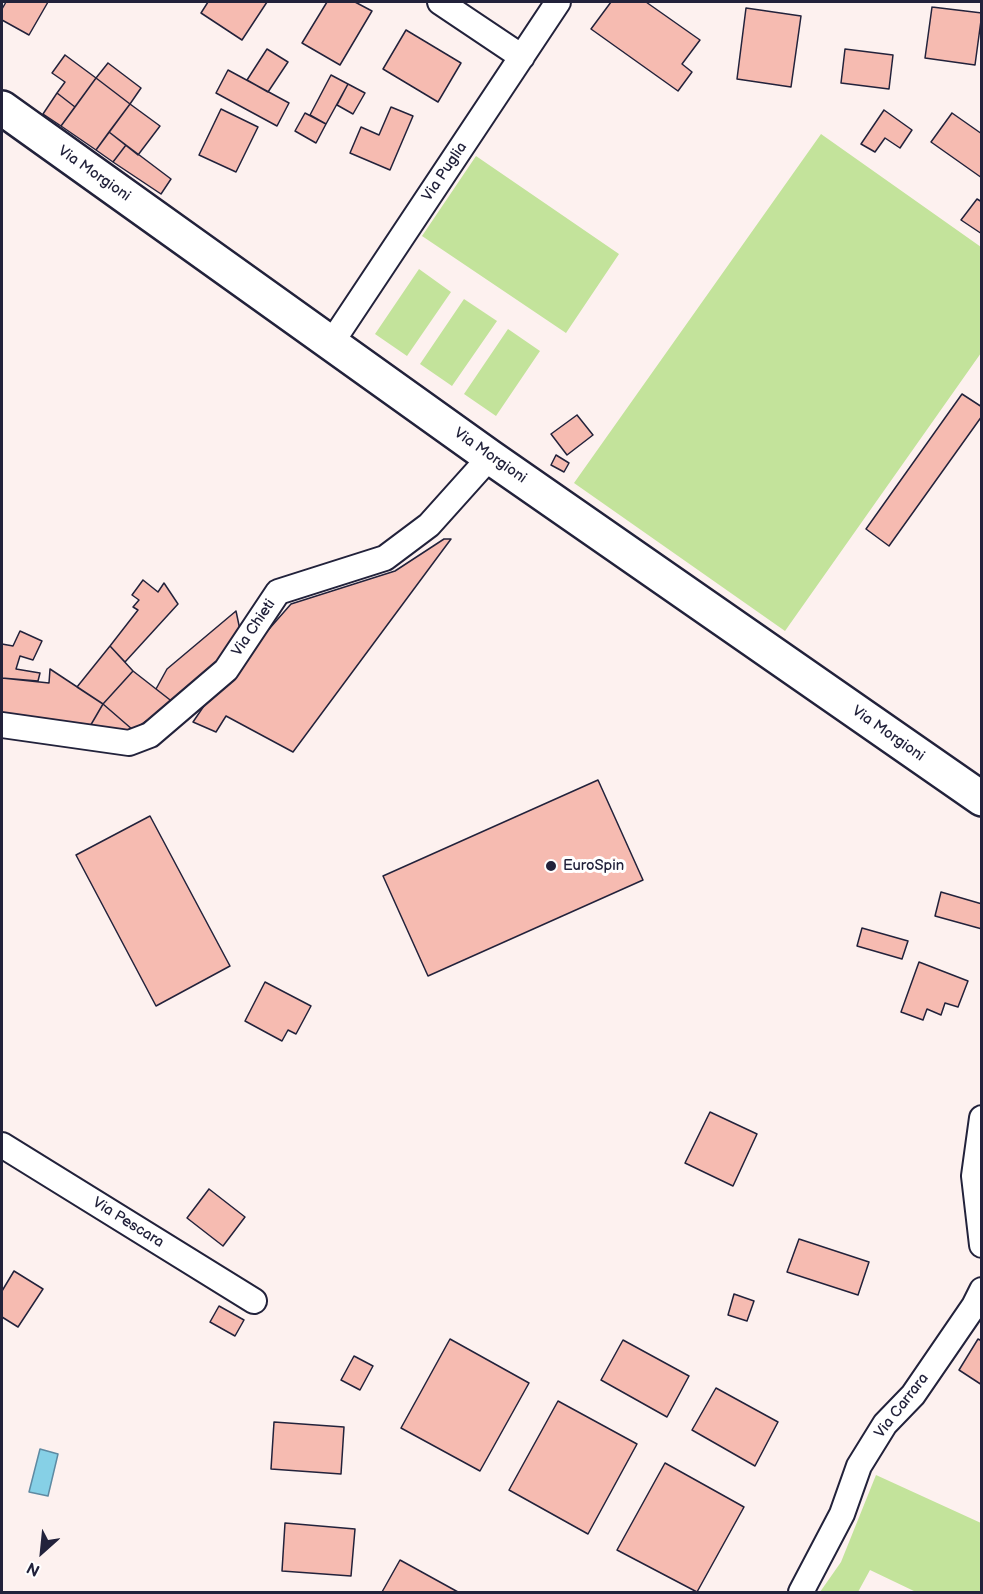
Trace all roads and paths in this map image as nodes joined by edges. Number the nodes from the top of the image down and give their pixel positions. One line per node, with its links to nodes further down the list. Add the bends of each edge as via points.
1 (441, 2): 3 (street)
2 (558, 2): 3 (street, Via Puglia)
3 (522, 57): 5 (street, Via Puglia)
4 (2, 108): 5 (main road, Via Morgioni)
5 (332, 342): 6 (main road, Via Morgioni)
6 (490, 457): 7 (street, Via Chieti, via 429,525 385,558 279,592 226,670 150,735 129,742); 8 (main road, Via Morgioni)
7 (2, 725)
8 (981, 799)
9 (981, 1118): 11 (street, via 974,1176)
10 (2, 1145): 13 (street, Via Pescara)
11 (981, 1245)
12 (981, 1290): 14 (street, Via Carrara, via 913,1395 885,1424 859,1466 842,1514)
13 (254, 1301)
14 (801, 1593)

